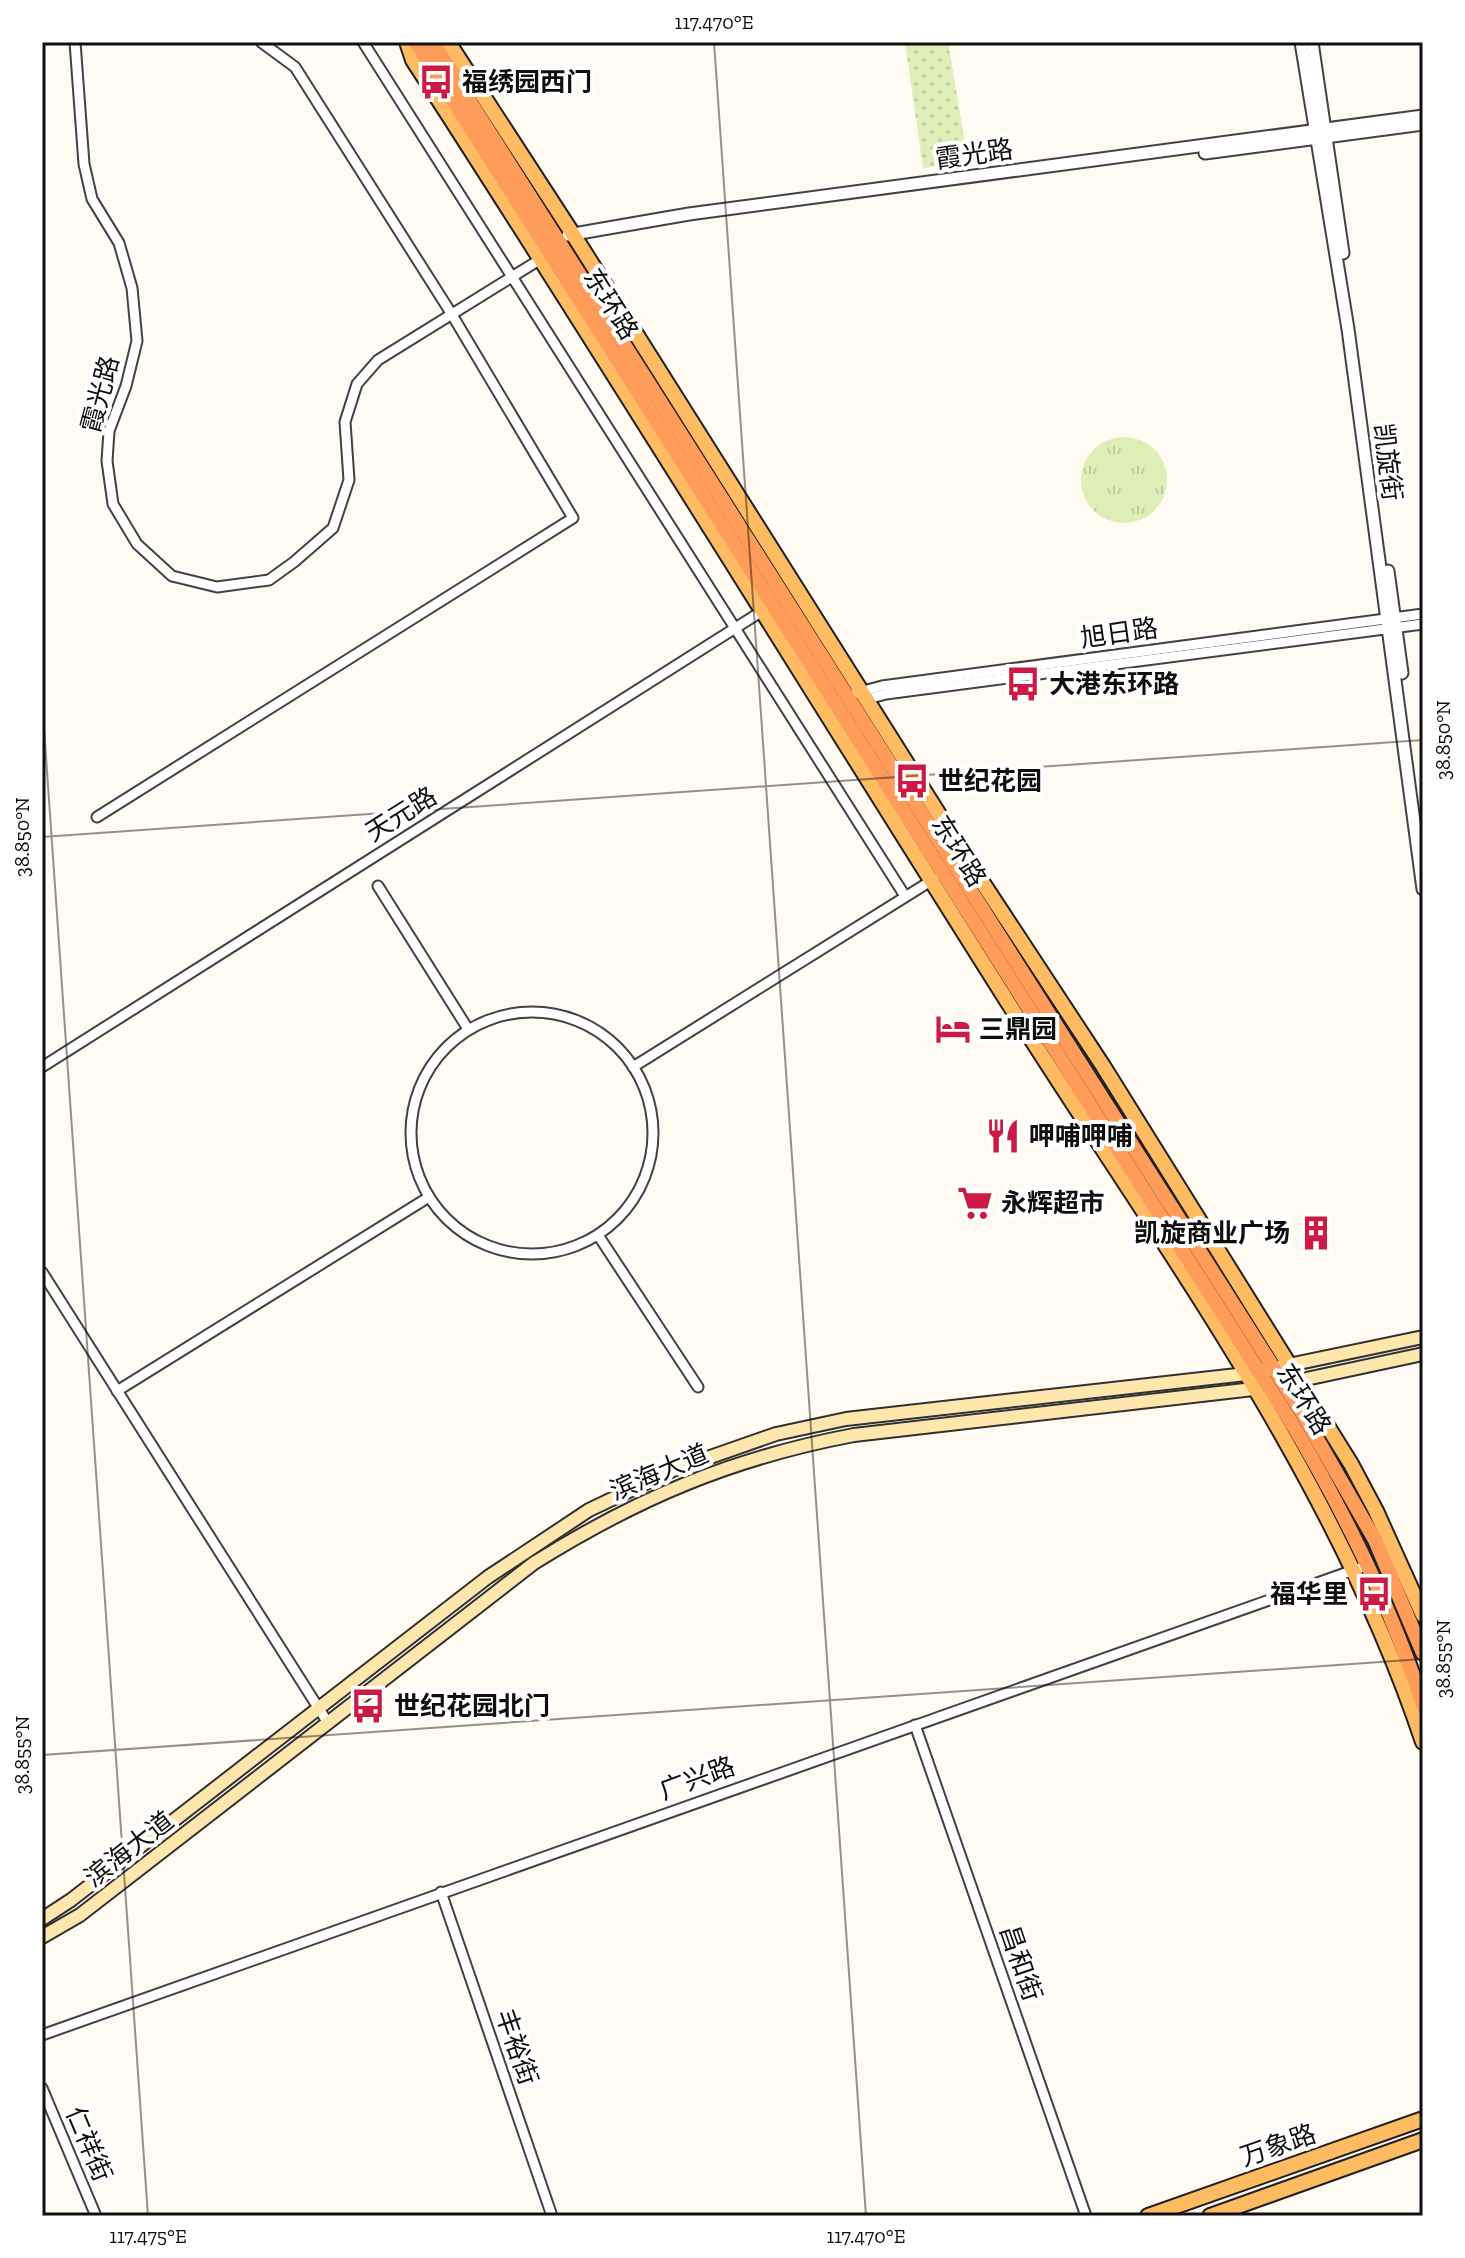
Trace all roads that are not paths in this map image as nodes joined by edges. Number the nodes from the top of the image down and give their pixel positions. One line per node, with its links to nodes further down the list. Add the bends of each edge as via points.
1 (75, 42): 16 (street, 霞光路, via 84,164 92,199 119,243 132,288 137,341 109,431 113,504 137,544 172,576 217,587 269,580 333,528 349,480 345,422 357,384 378,360)
2 (261, 42): 16 (street, via 295,67)
3 (363, 42): 15 (street)
4 (407, 42): 14 (main road, via 413,60)
5 (416, 42): 14 (highway, 东环路)
6 (432, 42): 14 (highway, 东环路)
7 (448, 42): 13 (main road)
8 (1301, 42): 12 (street, 凯旋街)
9 (1312, 42): 12 (street, 凯旋街)
10 (1423, 116): 12 (street, 霞光路)
11 (1423, 124): 12 (street, 霞光路)
12 (1320, 133): 13 (street, 霞光路); 19 (street, 凯旋街)
13 (574, 236): 14 (street, 霞光路); 22 (main road)
14 (552, 249): 15 (street, 霞光路); 17 (highway, 东环路); 17 (main road)
15 (511, 278): 16 (street, 霞光路); 21 (street)
16 (451, 313): 23 (street, via 573,518)
17 (773, 605): 21 (street, 天元路); 22 (highway, 东环路); 22 (main road)
18 (1423, 614): 19 (street, 旭日路)
19 (1391, 623): 20 (street, 旭日路); 22 (street, 旭日路, via 886,694); 24 (street, 凯旋街); 27 (street, 凯旋街)
20 (1423, 624)
21 (735, 628): 28 (street); 30 (street, 天元路)
22 (846, 705): 25 (highway, 东环路); 25 (main road)
23 (97, 817)
24 (1423, 832)
25 (950, 869): 28 (street); 37 (main road, via 1103,1066); 38 (highway, 东环路); 38 (main road)
26 (378, 886): 29 (street)
27 (1423, 889)
28 (905, 896): 31 (street)
29 (468, 1029): 31 (street, via 507,1014 549,1012 589,1025 623,1051); 32 (street, via 439,1054 419,1087 410,1124 414,1162)
30 (42, 1067)
31 (633, 1067): 33 (street, via 645,1087 654,1128 648,1169 629,1207)
32 (429, 1197): 33 (street, via 454,1226 487,1246 524,1254 562,1250); 42 (street)
33 (598, 1235): 40 (street)
34 (42, 1272): 42 (street)
35 (1423, 1337): 37 (main road, 滨海大道)
36 (1423, 1354): 39 (main road, 滨海大道)
37 (1289, 1366): 38 (main road, 滨海大道); 39 (main road)
38 (1260, 1372): 41 (highway, 东环路); 41 (main road); 47 (main road, 滨海大道, via 888,1412 807,1427 703,1458 617,1495 554,1531)
39 (1299, 1381): 41 (main road, 滨海大道); 44 (main road, via 1376,1511)
40 (698, 1387)
41 (1269, 1387): 43 (highway, 东环路, via 1326,1481); 45 (highway, 东环路, via 1334,1466 1375,1540); 48 (main road, 滨海大道, via 890,1429 812,1443 715,1471 607,1519 534,1563)
42 (117, 1391): 47 (street)
43 (1361, 1568): 46 (highway, 东环路, via 1403,1642); 49 (street, 广兴路); 50 (main road)
44 (1423, 1615)
45 (1423, 1653)
46 (1423, 1705)
47 (319, 1709): 48 (street); 52 (main road, 滨海大道)
48 (328, 1723): 53 (main road, 滨海大道, via 80,1915)
49 (915, 1725): 51 (street, 广兴路); 60 (street, 昌和街)
50 (1423, 1742)
51 (441, 1892): 54 (street, 广兴路); 59 (street, 丰裕街)
52 (42, 1919)
53 (42, 1937)
54 (42, 2035)
55 (42, 2088): 58 (street, 仁祥街)
56 (1423, 2119): 61 (main road, 万象路)
57 (1423, 2140): 62 (main road, 万象路)
58 (96, 2216)
59 (552, 2216)
60 (1086, 2216)
61 (1148, 2216)
62 (1210, 2216)

